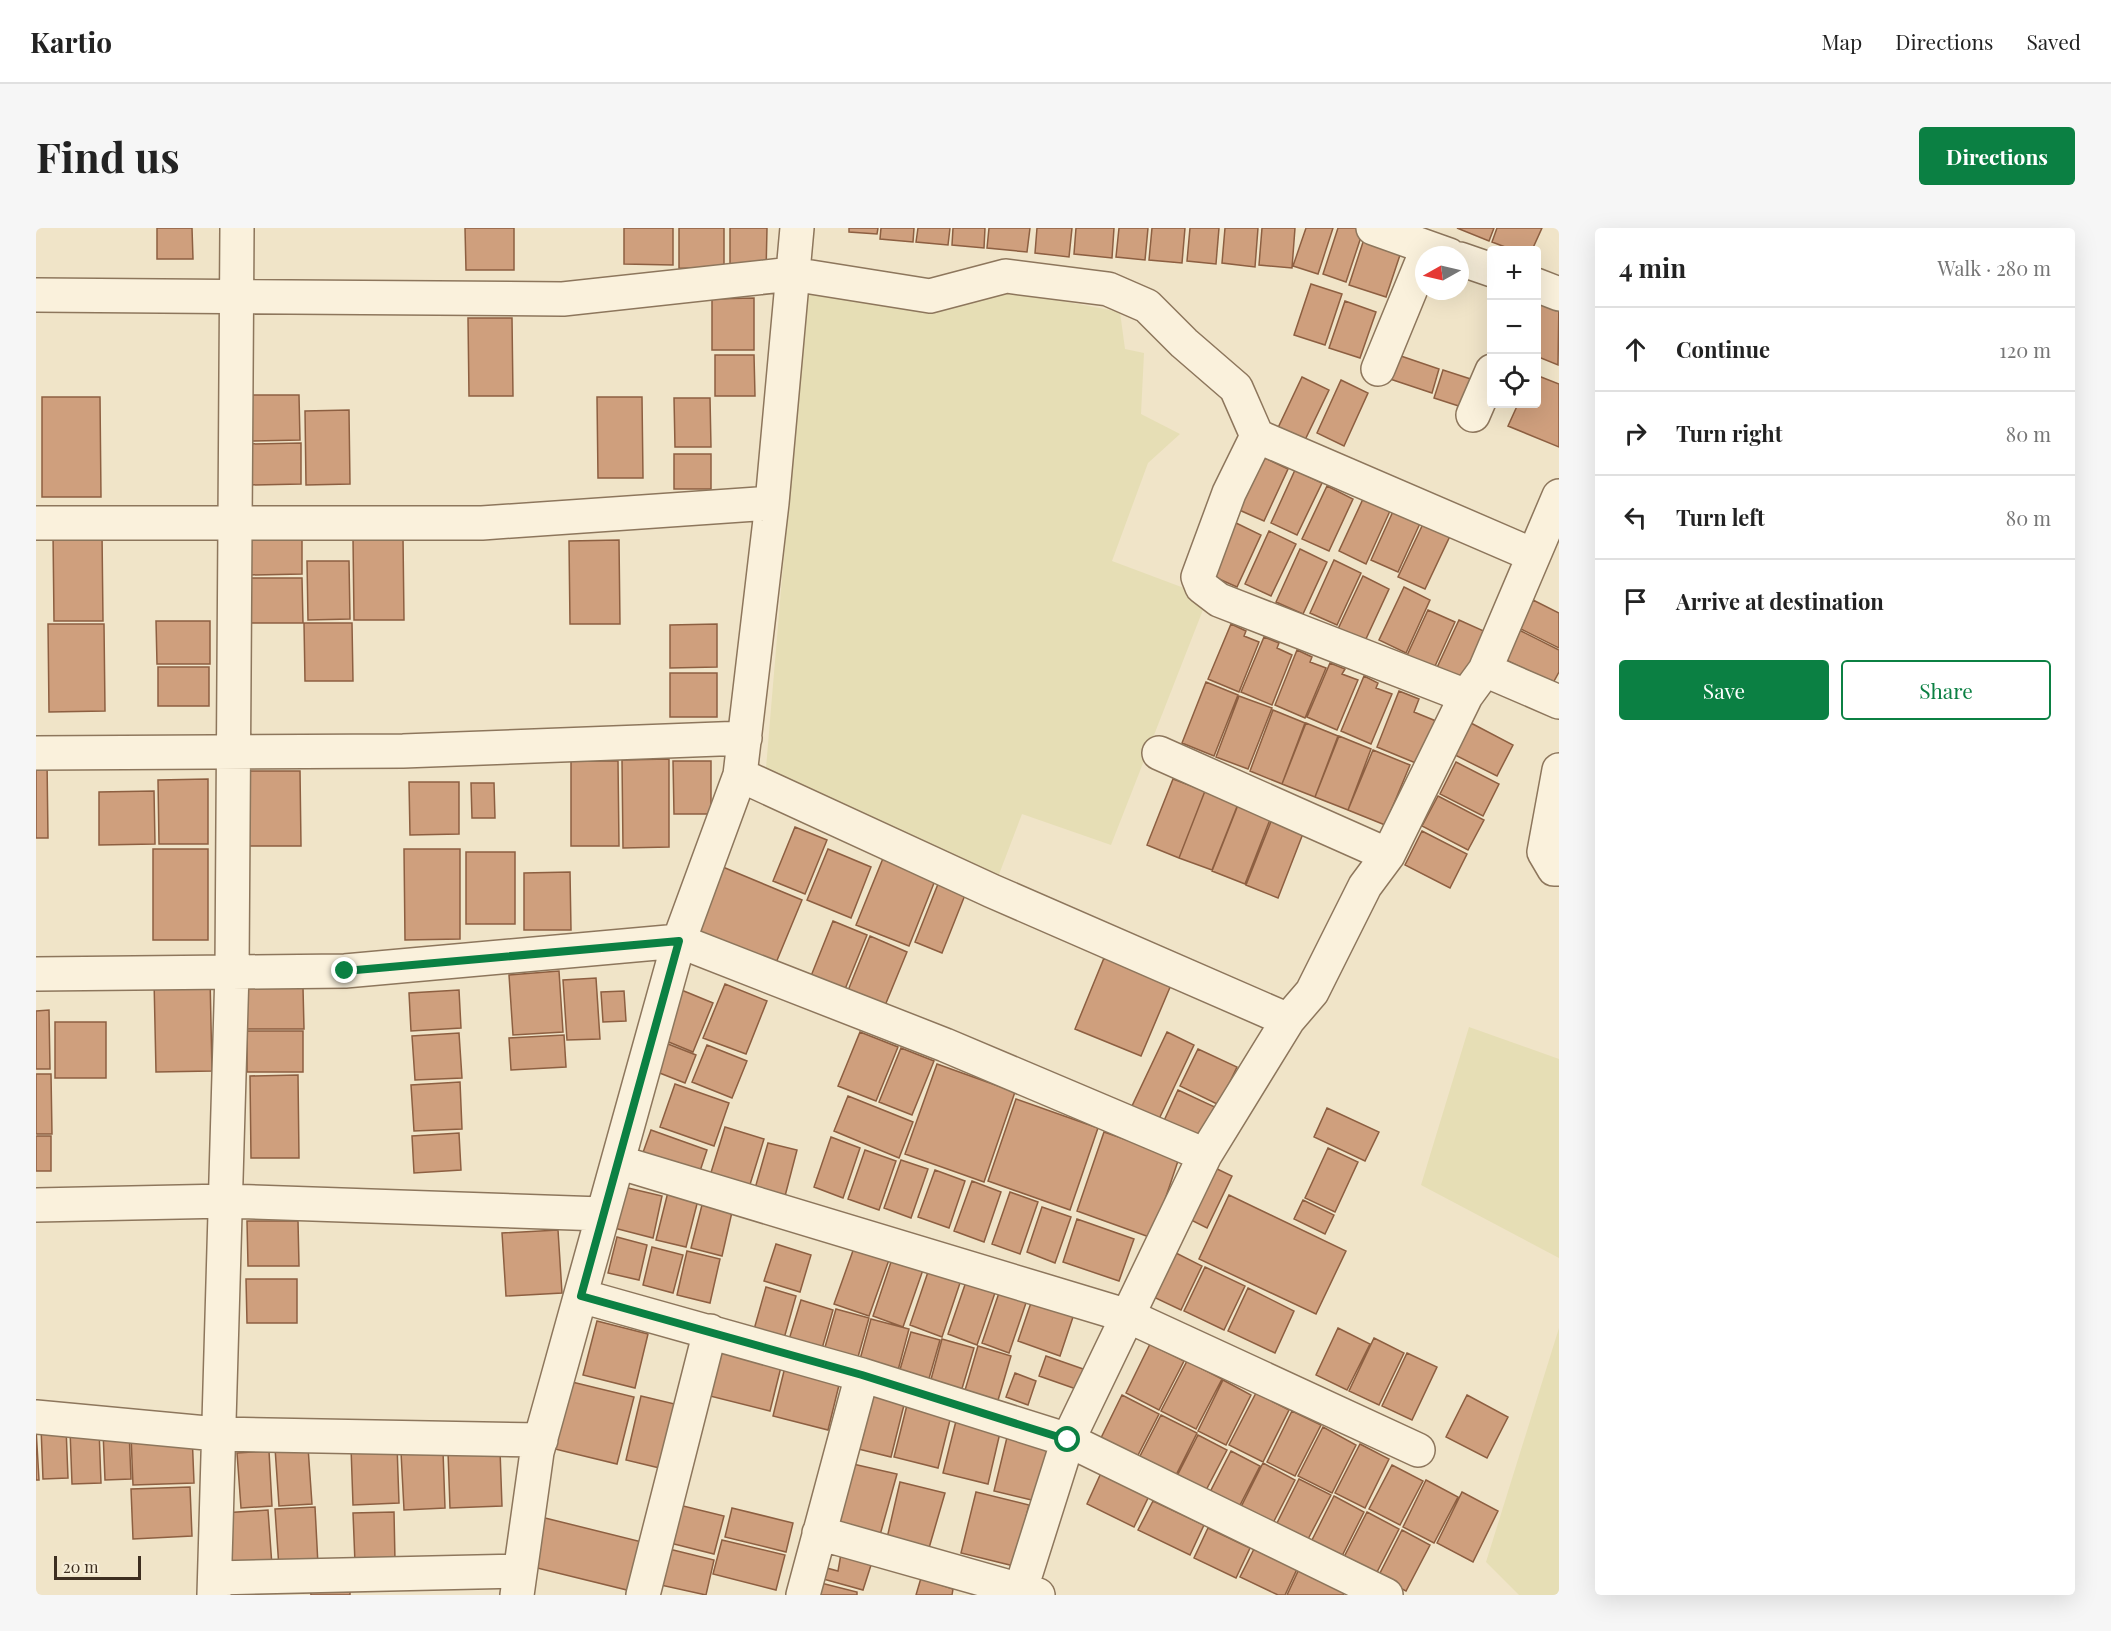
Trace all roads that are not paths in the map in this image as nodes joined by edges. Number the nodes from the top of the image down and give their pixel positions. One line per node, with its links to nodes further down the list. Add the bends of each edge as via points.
1 (237, 228): 12 (street)
2 (797, 228): 7 (street)
3 (1373, 228): 4 (street)
4 (1424, 246)
5 (1469, 262): 6 (street)
6 (1487, 269)
7 (792, 274): 12 (street, via 563,299); 16 (street, via 930,296 1006,276 1108,290 1147,306 1236,388); 18 (street)
8 (1415, 287): 13 (street)
9 (1541, 287): 10 (street)
10 (1559, 294)
11 (36, 296): 12 (street)
12 (236, 297): 20 (street)
13 (1378, 369)
14 (1487, 381): 15 (street)
15 (1473, 415)
16 (1257, 436): 21 (street); 23 (street, via 1203,560 1198,577 1202,588 1219,600)
17 (1559, 496): 21 (street)
18 (772, 503): 20 (street, via 482,523); 25 (street)
19 (36, 523): 20 (street)
20 (233, 525): 26 (street)
21 (1533, 555): 22 (street)
22 (1485, 670): 23 (street); 24 (street)
23 (1466, 696): 31 (street)
24 (1559, 702)
25 (745, 738): 26 (street, via 403,751); 30 (street)
26 (231, 752): 27 (street); 34 (street)
27 (36, 753)
28 (1159, 753): 31 (street)
29 (1559, 770): 32 (street, via 1544,852 1554,869)
30 (740, 775): 33 (street); 36 (street, via 992,891)
31 (1388, 855): 36 (street, via 1365,886 1312,992)
32 (1559, 870)
33 (679, 941): 34 (street, via 345,971); 37 (street); 38 (street)
34 (232, 971): 35 (street); 39 (street)
35 (36, 974)
36 (1288, 1020): 37 (street)
37 (1205, 1155): 43 (street)
38 (618, 1162): 41 (street); 43 (street)
39 (227, 1201): 40 (street); 41 (street); 47 (street)
40 (36, 1205)
41 (602, 1214): 42 (street)
42 (581, 1296): 44 (street); 48 (street)
43 (1128, 1316): 49 (street); 50 (street)
44 (710, 1331): 45 (street); 55 (street)
45 (862, 1375): 49 (street); 51 (street)
46 (36, 1417): 47 (street)
47 (217, 1434): 48 (street); 53 (street)
48 (541, 1440): 52 (street)
49 (1068, 1440): 54 (street); 57 (street)
50 (1418, 1450)
51 (819, 1533): 54 (street); 56 (street)
52 (518, 1583): 53 (street)
53 (215, 1586)
54 (1026, 1593)
55 (643, 1595)
56 (803, 1595)
57 (1386, 1595)

